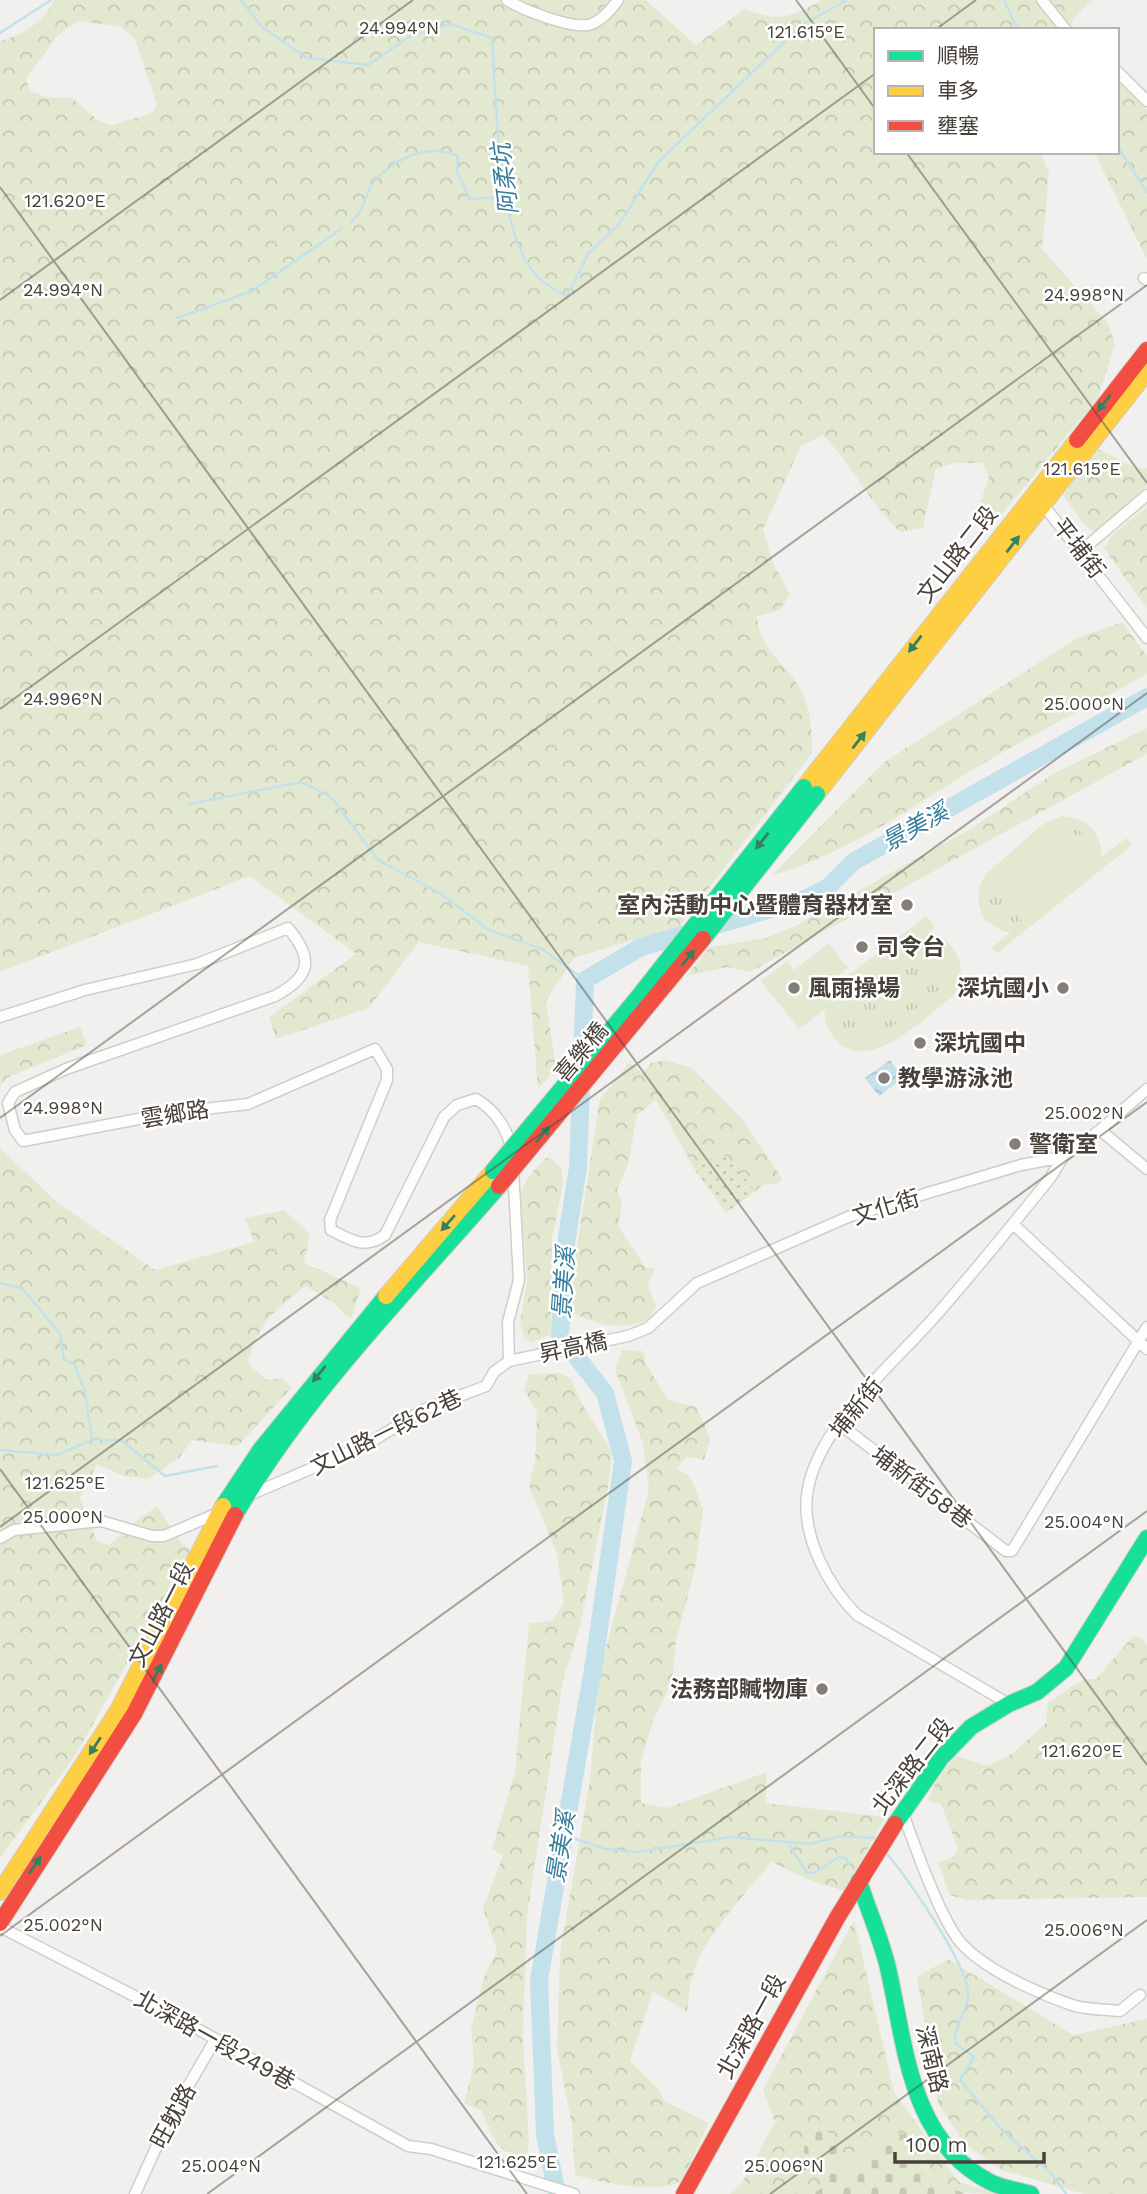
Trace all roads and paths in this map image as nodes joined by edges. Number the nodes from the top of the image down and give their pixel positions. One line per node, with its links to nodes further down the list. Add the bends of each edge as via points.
1 (507, 0): 2 (street, via 552,18 586,25 602,18)
2 (618, 0)
3 (1042, 0): 4 (street)
4 (1064, 28)
5 (1119, 73): 6 (street)
6 (1147, 101)
7 (1147, 349): 10 (main road, 文山路二段, one-way to 10)
8 (1147, 372): 10 (main road, 文山路二段)
9 (1147, 495): 11 (street)
10 (1038, 499): 11 (street, 平埔街); 13 (main road, 文山路二段)
11 (1081, 551): 12 (street, 平埔街)
12 (1147, 638)
13 (811, 791): 21 (main road, 喜樂橋, bridge)
14 (0, 1017): 24 (street, 雲鄉路, via 85,990 197,964 288,928 302,950 304,965 298,983 275,996 66,1069 15,1092 8,1103 15,1130 23,1141 170,1113 248,1104 375,1049 387,1069 387,1080 330,1220 331,1230 359,1244 374,1243 385,1235 444,1117 457,1105 476,1099 486,1105 510,1141 519,1280 508,1322)
15 (1147, 1089): 16 (street, 文化街)
16 (1100, 1130): 17 (street, 文化街); 18 (street)
17 (1063, 1157): 19 (street, 埔新街); 22 (street, 文化街, via 1021,1165 848,1217 748,1258 697,1283 648,1328)
18 (1147, 1169)
19 (1013, 1224): 23 (street); 25 (street, 埔新街)
20 (1147, 1326): 23 (street)
21 (368, 1327): 26 (main road, 文山路一段); 27 (main road, 文山路一段, one-way to 27, via 261,1448)
22 (628, 1336): 24 (street, 昇高橋)
23 (1142, 1346): 25 (street, 埔新街58巷, via 1012,1551)
24 (513, 1360): 26 (street, 文山路一段62巷, via 494,1372 486,1386 425,1409 364,1446)
25 (838, 1423): 30 (street, 埔新街, via 817,1461 807,1496 819,1559 839,1594 858,1615)
26 (246, 1496): 27 (street, 文山路一段62巷); 34 (main road, 文山路一段, one-way to 26, via 22,1884 133,1717)
27 (218, 1513): 28 (street, 文山路一段62巷, via 172,1535 152,1536 101,1521 14,1530); 33 (main road, 文山路一段, one-way to 33, via 117,1712)
28 (0, 1538)
29 (1147, 1538): 30 (main road, 北深路二段, via 1066,1668 1037,1692)
30 (1009, 1704): 31 (main road, 北深路二段, via 971,1727 941,1758)
31 (902, 1811): 32 (main road, 北深路二段); 35 (street, via 959,1942 979,1958 1074,2006 1120,2011)
32 (859, 1881): 39 (main road, 北深路一段); 40 (main road, 深南路, via 887,1965 914,2091 925,2117 964,2166 990,2182)
33 (0, 1892)
34 (0, 1925): 36 (street, 北深路一段249巷)
35 (1140, 1995)
36 (215, 2040): 37 (street, 旺躭路, via 169,2119); 38 (street, 北深路一段249巷, via 408,2146 431,2149)
37 (135, 2194)
38 (574, 2194)
39 (684, 2194)
40 (1031, 2194)

